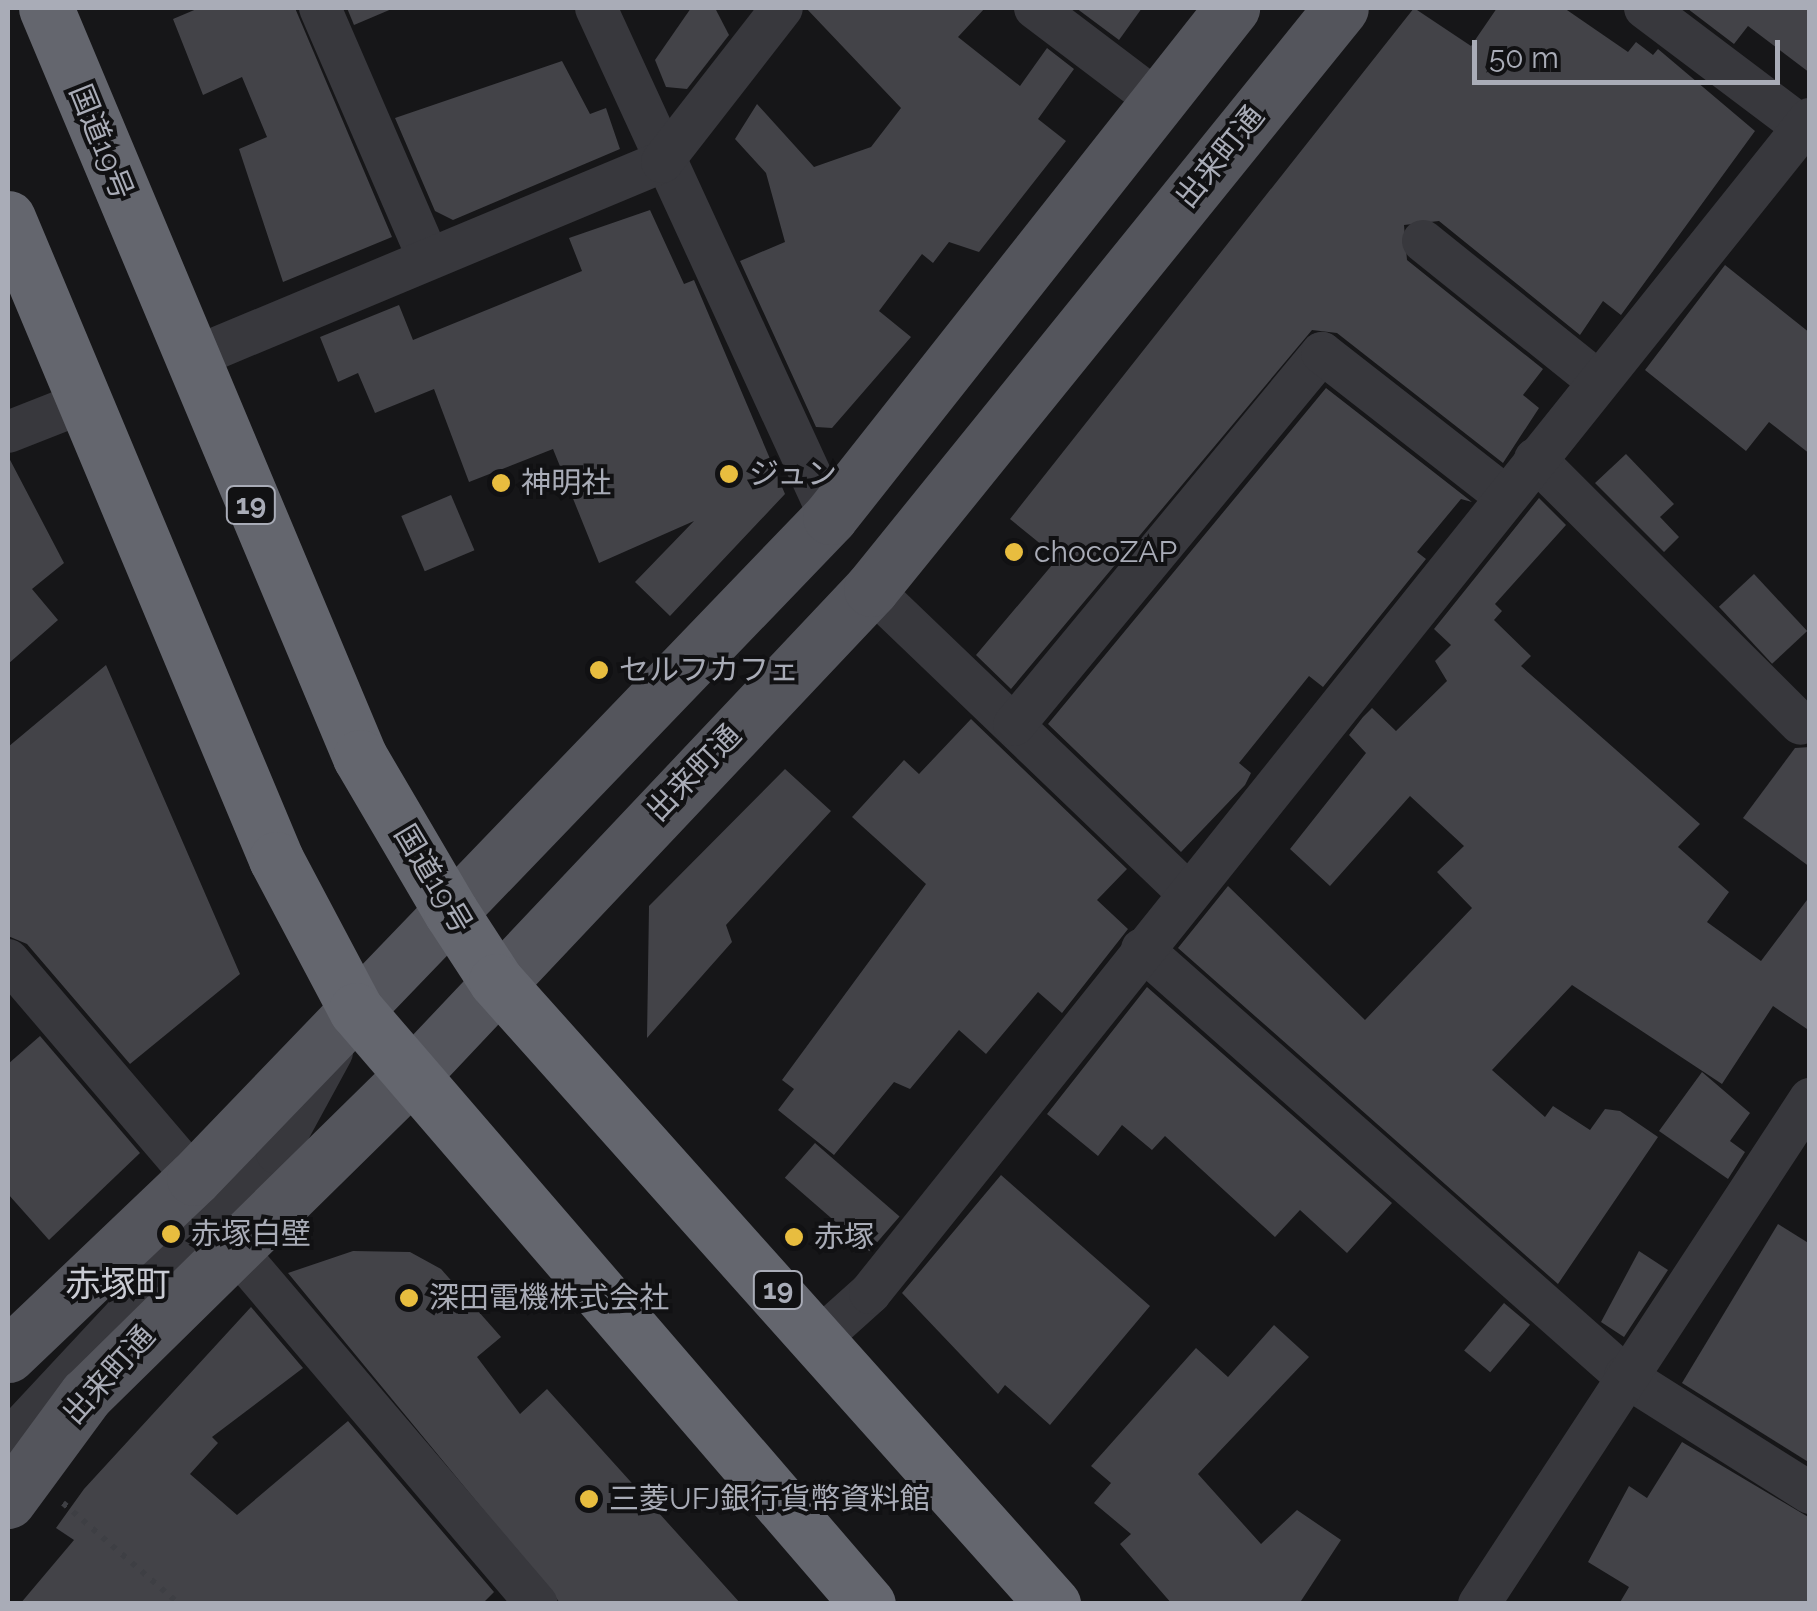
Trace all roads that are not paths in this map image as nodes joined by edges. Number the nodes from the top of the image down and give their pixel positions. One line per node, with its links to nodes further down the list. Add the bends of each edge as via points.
1 (46, 8): 16 (highway, 国道19号 / 19)
2 (320, 8): 14 (street)
3 (596, 8): 11 (street)
4 (782, 8): 11 (street)
5 (1034, 8): 9 (street)
6 (1340, 8): 23 (main road, 出来町通)
7 (1645, 8): 10 (street)
8 (1230, 11): 9 (main road)
9 (1158, 101): 22 (main road)
10 (1806, 123): 17 (street)
11 (662, 162): 14 (street); 22 (street)
12 (8, 218): 15 (highway)
13 (1423, 241): 17 (street)
14 (427, 254): 16 (street)
15 (22, 294): 18 (highway)
16 (188, 360): 27 (highway, 国道19号 / 19, via 360,757)
17 (1598, 381): 20 (street)
18 (84, 402): 19 (street); 31 (highway, via 276,858)
19 (8, 432)
20 (1535, 459): 21 (street); 24 (street)
21 (1505, 496): 25 (street, via 1322,353); 26 (street)
22 (830, 517): 27 (main road)
23 (871, 589): 25 (street); 30 (main road, 出来町通)
24 (1801, 724)
25 (1014, 726): 26 (street)
26 (1185, 890): 28 (street)
27 (451, 912): 30 (highway, 国道19号 / 19); 31 (main road)
28 (1142, 948): 36 (street, via 870,1294); 38 (street)
29 (8, 960): 34 (street)
30 (496, 981): 32 (main road, 出来町通); 36 (highway, 国道19号 / 19)
31 (356, 1010): 32 (highway); 34 (main road); 39 (street, via 276,1153)
32 (411, 1076): 35 (main road, 出来町通); 43 (highway)
33 (1810, 1099): 38 (street)
34 (194, 1178): 37 (main road)
35 (232, 1246): 41 (main road, 出来町通, via 86,1395); 42 (street)
36 (821, 1337): 44 (highway, 国道19号 / 19)
37 (8, 1355)
38 (1625, 1376): 40 (street); 45 (street)
39 (8, 1441)
40 (1810, 1493)
41 (33, 1500)
42 (538, 1604)
43 (868, 1604)
44 (1053, 1604)
45 (1479, 1604)

